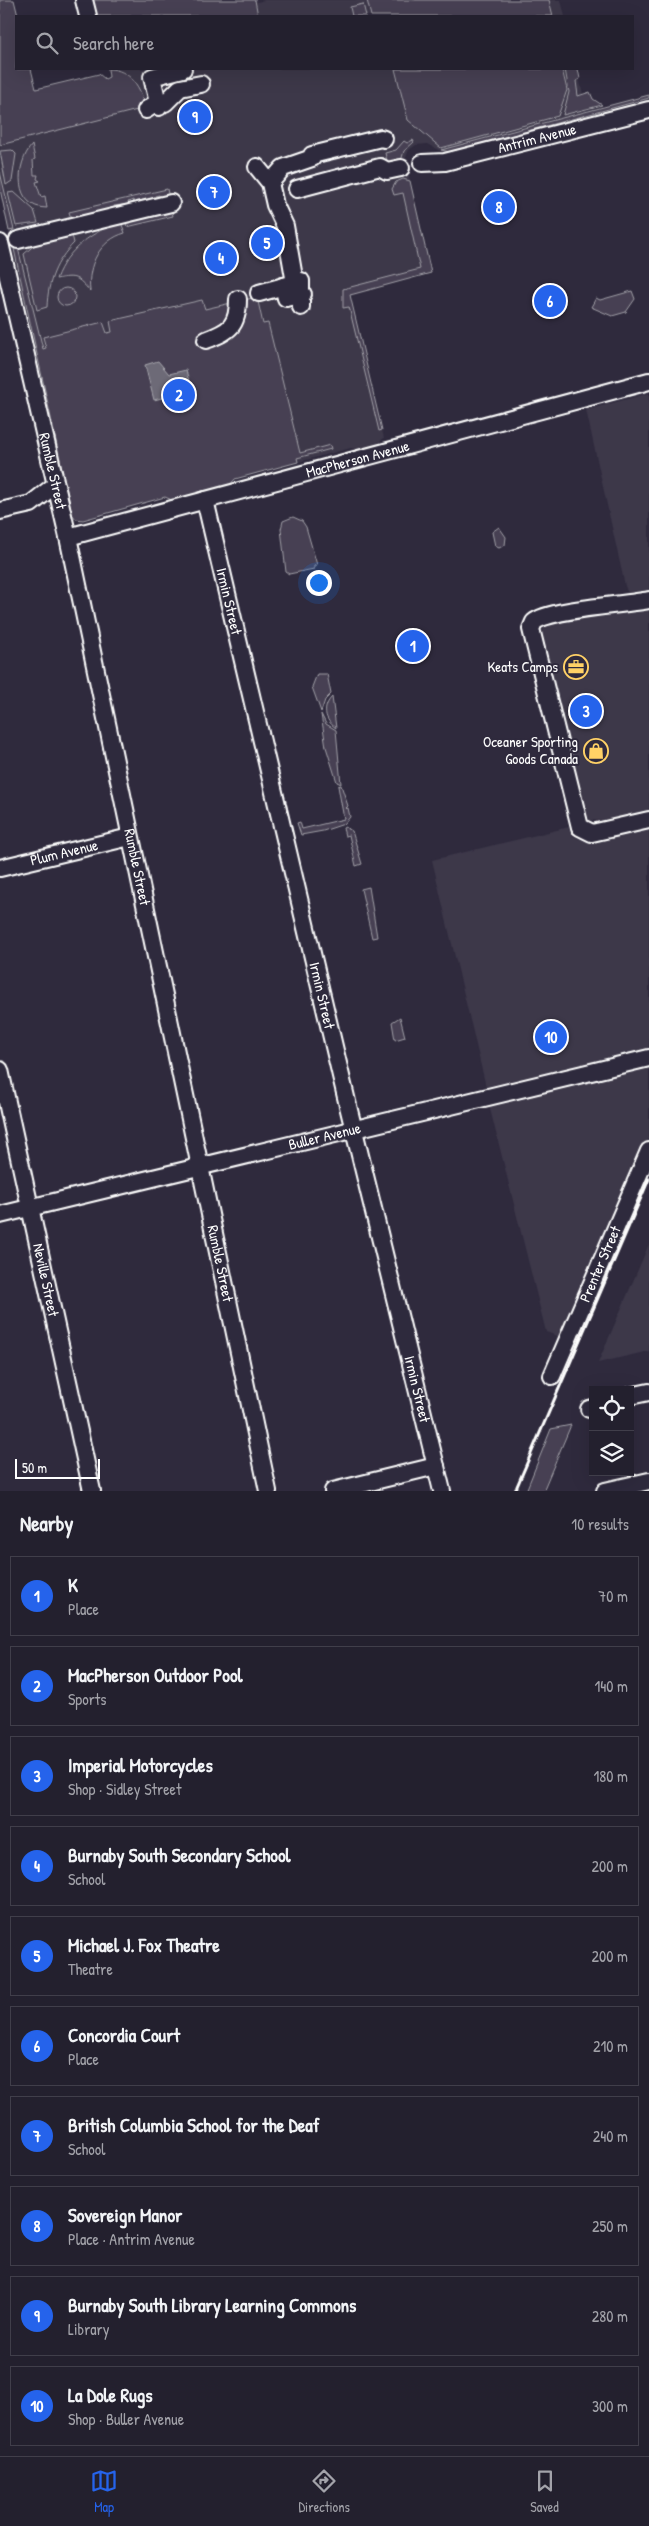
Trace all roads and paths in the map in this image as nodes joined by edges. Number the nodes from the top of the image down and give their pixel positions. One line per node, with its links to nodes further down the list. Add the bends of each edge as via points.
1 (84, 0): 2 (street)
2 (88, 15)
3 (184, 76): 5 (street); 5 (street, via 152,77)
4 (139, 82): 5 (street, via 151,90)
5 (156, 104)
6 (649, 110): 8 (street, Antrim Avenue, via 445,162)
7 (384, 139): 10 (street, via 312,155 312,158 283,168)
8 (422, 163)
9 (401, 168): 10 (street, via 386,171 380,167)
10 (272, 185): 14 (street, via 287,238 292,290)
11 (171, 203): 12 (street)
12 (18, 240)
13 (0, 243): 18 (street, Rumble Street)
14 (259, 293)
15 (238, 299): 16 (street, via 235,322 227,332)
16 (206, 340)
17 (649, 381): 19 (street, MacPherson Avenue)
18 (55, 485): 20 (street); 21 (street, Rumble Street)
19 (205, 500): 23 (street, MacPherson Avenue); 30 (street, Irmin Street)
20 (31, 504): 21 (street); 22 (street)
21 (61, 510): 23 (street, Rumble Street)
22 (0, 511)
23 (68, 536): 26 (street, Rumble Street)
24 (649, 600): 25 (street, via 545,617 534,622 531,629 578,822 583,830 592,833)
25 (649, 820)
26 (130, 837): 27 (street, Plum Avenue); 32 (street, Rumble Street)
27 (0, 868)
28 (649, 1058): 30 (street, Buller Avenue)
29 (0, 1070): 33 (street, Neville Street)
30 (354, 1130): 32 (street, Buller Avenue); 38 (street, Irmin Street)
31 (649, 1151): 35 (street, Prenter Street)
32 (199, 1166): 33 (street, Buller Avenue); 41 (street, Rumble Street)
33 (29, 1208): 34 (street, Buller Avenue); 40 (street, Neville Street)
34 (0, 1215)
35 (552, 1376)
36 (649, 1392): 37 (street)
37 (634, 1395)
38 (436, 1466): 42 (street); 43 (street, Irmin Street)
39 (649, 1480): 44 (street)
40 (92, 1491)
41 (268, 1491)
42 (333, 1491)
43 (442, 1491)
44 (605, 1491)

